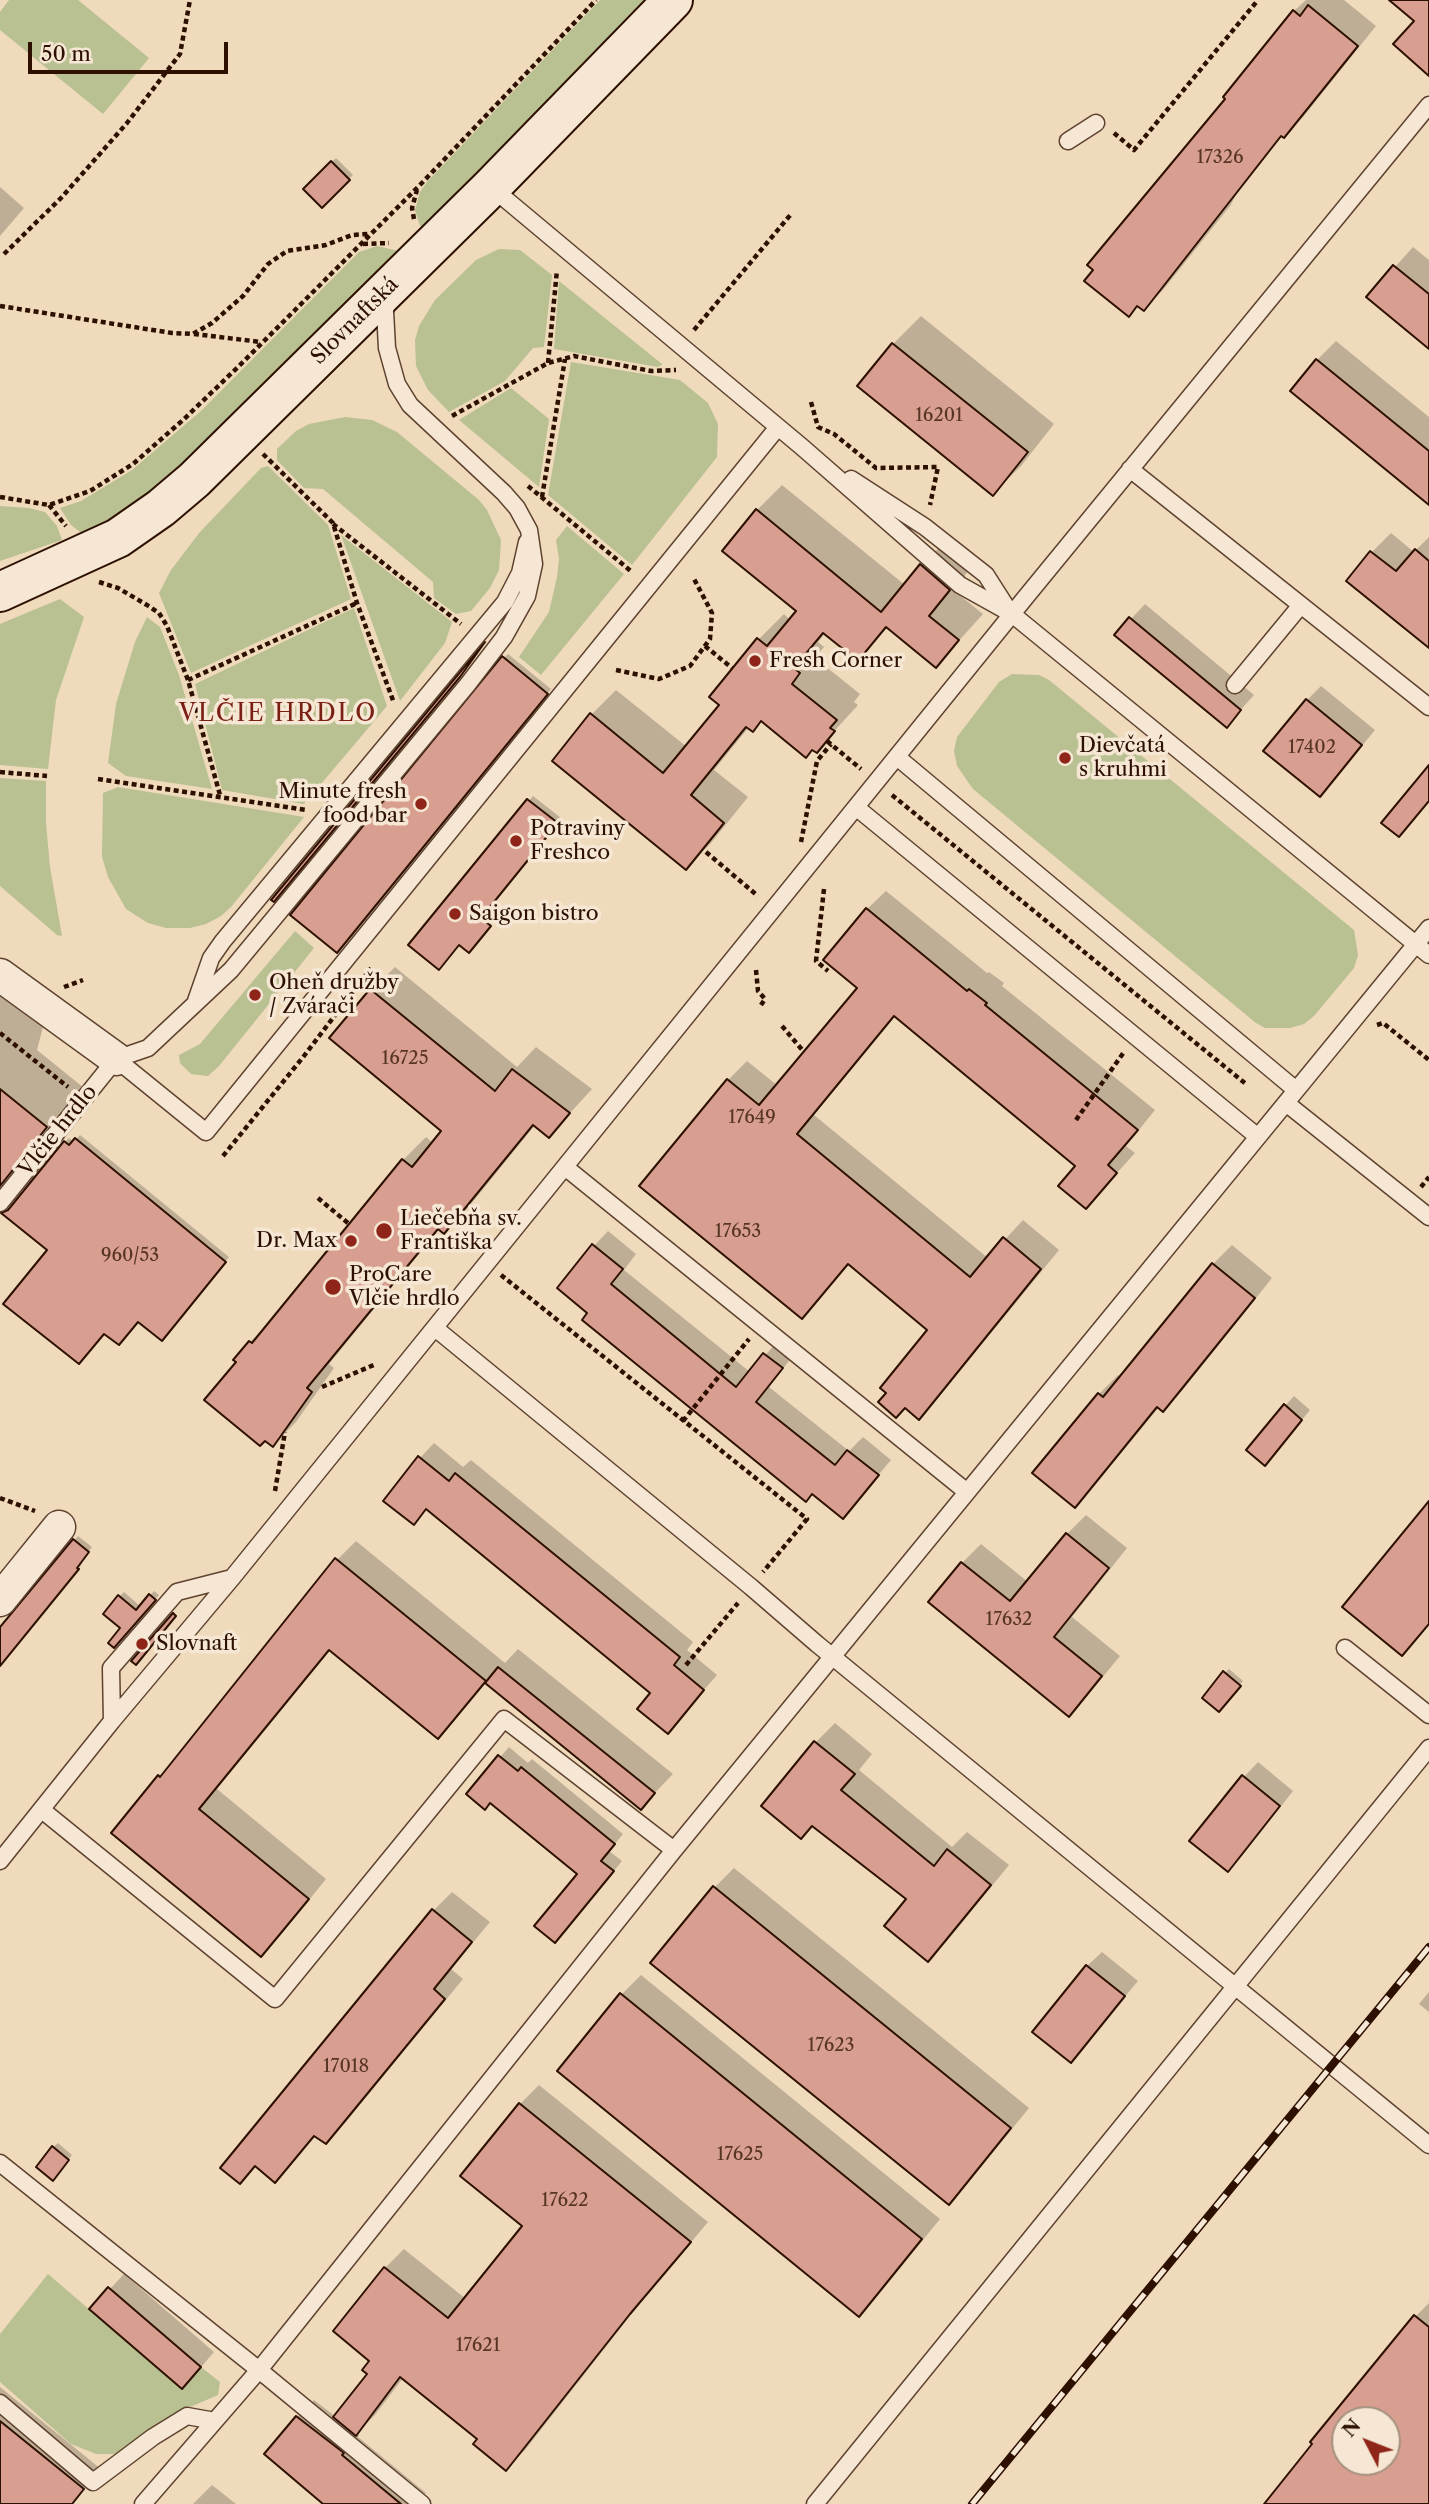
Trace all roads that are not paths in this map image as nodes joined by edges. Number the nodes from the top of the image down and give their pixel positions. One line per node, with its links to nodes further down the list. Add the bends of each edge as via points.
1 (673, 0): 5 (main road, Slovnaftská)
2 (1429, 105): 9 (lane)
3 (1102, 126): 4 (lane)
4 (1068, 141)
5 (491, 187): 6 (main road, Slovnaftská); 7 (lane)
6 (389, 287): 10 (lane, via 385,331 397,384 410,405 504,493); 11 (main road, Slovnaftská, via 161,508 118,538)
7 (778, 427): 8 (lane); 23 (lane, via 206,1132)
8 (802, 447): 13 (lane, via 960,585); 13 (lane, via 925,527 986,575)
9 (1130, 469): 12 (lane); 13 (lane)
10 (529, 530): 22 (lane, via 520,573 505,602 223,941 211,958); 22 (lane, via 532,582 503,637 256,940)
11 (0, 592)
12 (1301, 605): 14 (lane); 15 (lane)
13 (1012, 614): 16 (lane); 19 (lane)
14 (1236, 685)
15 (1429, 707)
16 (897, 757): 17 (lane); 24 (lane)
17 (857, 808): 25 (lane); 26 (lane)
18 (1429, 928): 19 (lane)
19 (1416, 944): 20 (lane); 24 (lane)
20 (1429, 955)
21 (0, 975): 23 (street)
22 (194, 1007): 23 (lane, via 148,1048)
23 (116, 1059): 27 (lane, Vlčie hrdlo)
24 (1291, 1097): 25 (lane); 28 (lane)
25 (1258, 1137): 30 (lane)
26 (565, 1167): 29 (lane); 30 (lane)
27 (0, 1203)
28 (1429, 1217)
29 (435, 1328): 32 (lane); 35 (lane)
30 (967, 1492): 35 (lane)
31 (60, 1527): 33 (street)
32 (232, 1578): 37 (lane); 37 (lane, via 177,1592 111,1668)
33 (0, 1600)
34 (1345, 1648): 36 (lane)
35 (832, 1657): 40 (lane); 42 (lane)
36 (1429, 1715)
37 (112, 1721): 39 (lane)
38 (1429, 1748): 42 (lane)
39 (42, 1810): 40 (lane, via 275,1999 504,1719); 41 (lane)
40 (674, 1850): 45 (lane)
41 (0, 1861)
42 (1234, 1987): 43 (lane); 50 (lane)
43 (1429, 2145)
44 (0, 2162): 45 (lane)
45 (259, 2370): 47 (lane); 49 (lane)
46 (0, 2403): 47 (lane, via 93,2482 187,2416)
47 (215, 2421): 48 (lane)
48 (144, 2504)
49 (422, 2504)
50 (816, 2504)

